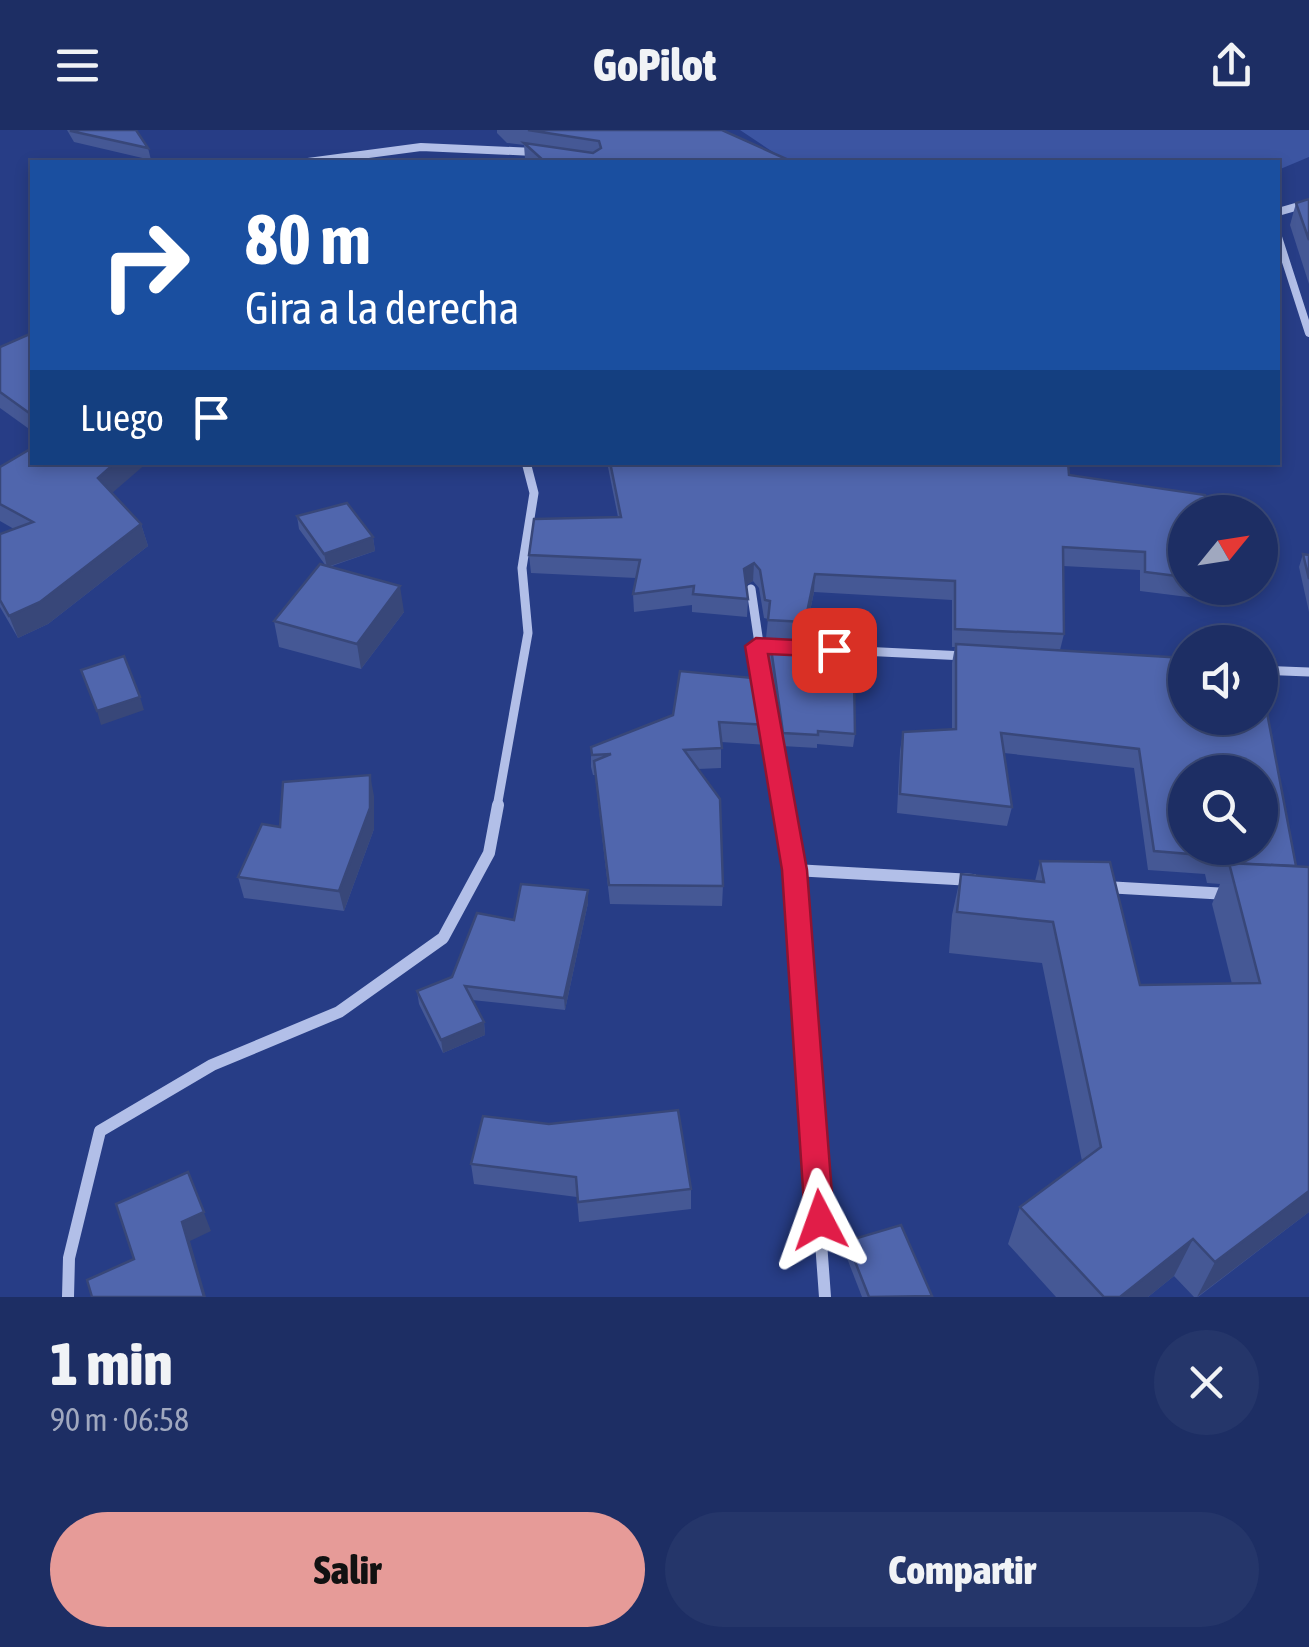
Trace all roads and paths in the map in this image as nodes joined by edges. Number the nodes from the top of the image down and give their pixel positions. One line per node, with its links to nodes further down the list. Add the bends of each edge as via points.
1 (538, 152): 2 (street, via 418,146)
2 (322, 160)
3 (1309, 203): 4 (street)
4 (1280, 211)
5 (1280, 243): 6 (street)
6 (1309, 332)
7 (527, 465): 17 (street, via 534,494 522,568 528,633 490,852 443,938 339,1012 212,1065 100,1131 69,1258)
8 (752, 588): 9 (street)
9 (756, 646): 10 (street); 13 (street)
10 (970, 656)
11 (1278, 671): 12 (street)
12 (1309, 672)
13 (794, 870): 14 (street); 18 (street)
14 (992, 881)
15 (1091, 887): 16 (street)
16 (1250, 896)
17 (68, 1297)
18 (825, 1297)

